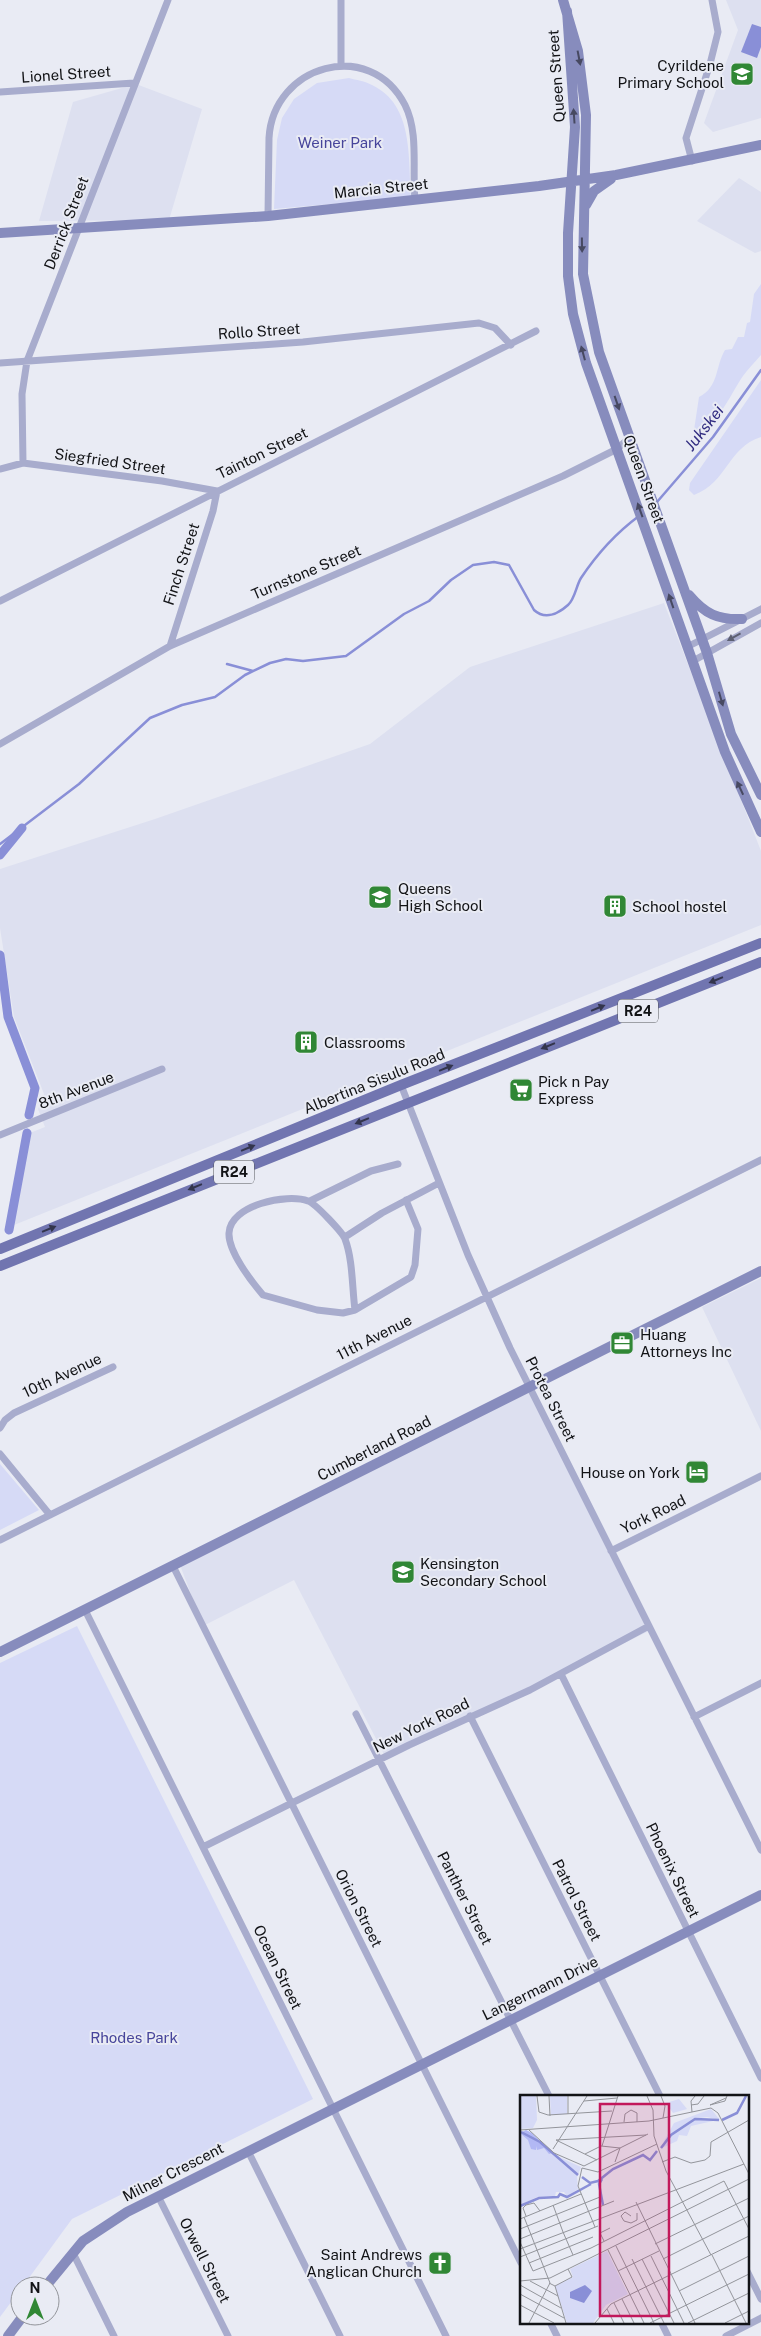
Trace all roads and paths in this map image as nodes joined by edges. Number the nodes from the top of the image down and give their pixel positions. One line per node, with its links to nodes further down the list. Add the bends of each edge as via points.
1 (168, 0): 7 (street, Derrick Street)
2 (341, 0): 6 (street)
3 (563, 0): 5 (main road)
4 (712, 0): 10 (street, via 718,32 686,138)
5 (567, 11): 12 (main road, Queen Street, one-way to 12, via 582,71 586,115); 13 (main road, Queen Street, one-way to 5, via 575,127)
6 (341, 66): 14 (street, via 359,68 375,75 395,90 405,106 412,132); 16 (street, via 321,69 298,80 275,108 268,138)
7 (134, 83): 8 (street, Lionel Street); 17 (street, Derrick Street)
8 (0, 92)
9 (761, 146): 10 (main road, Marcia Street)
10 (692, 161): 11 (main road, Marcia Street)
11 (616, 175): 12 (main road, Marcia Street); 15 (main road, via 594,191)
12 (585, 180): 13 (main road, Marcia Street); 15 (main road, Queen Street)
13 (572, 182): 14 (main road, Marcia Street); 24 (main road, Queen Street, one-way to 13, via 573,314 567,255)
14 (415, 200): 16 (main road, Marcia Street)
15 (584, 209): 23 (main road, Queen Street, one-way to 23, via 585,290 599,352)
16 (268, 216): 17 (main road, Marcia Street)
17 (80, 228): 18 (main road, Marcia Street); 21 (street, Derrick Street)
18 (0, 234)
19 (536, 331): 20 (street, Tainton Street)
20 (511, 345): 21 (street, Rollo Street, via 495,328 479,323 303,342); 27 (street, Tainton Street)
21 (27, 361): 22 (street, Rollo Street); 25 (street, Derrick Street, via 23,387)
22 (0, 363)
23 (629, 438): 24 (street, Turnstone Street); 28 (main road, Queen Street)
24 (616, 449): 34 (street, Turnstone Street, via 563,476); 35 (main road, Queen Street, one-way to 24)
25 (23, 463): 26 (street, Siegfried Street); 27 (street, Siegfried Street)
26 (0, 469)
27 (217, 491): 29 (street, Tainton Street); 34 (street, Finch Street)
28 (685, 591): 31 (main road, via 713,616 723,620); 33 (main road, Queen Street)
29 (0, 601)
30 (761, 609): 31 (street)
31 (742, 619): 33 (street)
32 (761, 622): 36 (street, one-way to 36)
33 (703, 639): 35 (street); 36 (main road, Queen Street)
34 (170, 646): 38 (street, Turnstone Street)
35 (687, 647): 37 (main road, Queen Street)
36 (707, 653): 37 (street); 39 (main road, Queen Street, one-way to 39, via 731,734)
37 (693, 661): 40 (main road, Queen Street, one-way to 37, via 725,752)
38 (0, 744)
39 (761, 795)
40 (761, 832)
41 (761, 943): 44 (main road, Albertina Sisulu Road / R24, one-way to 41)
42 (761, 962): 45 (main road, R24, one-way to 45)
43 (162, 1069): 46 (street, 8th Avenue)
44 (401, 1086): 45 (street, Protea Street); 53 (main road, Albertina Sisulu Road / R24, one-way to 44)
45 (407, 1102): 49 (street, Protea Street); 54 (main road, R24, one-way to 54)
46 (0, 1135)
47 (761, 1160): 56 (street, 11th Avenue)
48 (398, 1164): 51 (street, via 371,1171)
49 (439, 1183): 50 (street); 56 (street, Protea Street)
50 (406, 1200): 52 (street); 57 (street, via 418,1229 413,1274)
51 (310, 1201): 52 (street); 57 (street, via 268,1200 239,1216 232,1221 230,1228 231,1248 263,1295 317,1310 344,1313)
52 (345, 1237): 57 (street)
53 (0, 1249)
54 (0, 1266)
55 (761, 1271): 59 (main road, Cumberland Road)
56 (486, 1296): 59 (street, Protea Street); 63 (street, 11th Avenue)
57 (355, 1310)
58 (113, 1367): 60 (street, 10th Avenue, via 14,1413)
59 (529, 1386): 65 (street, Protea Street); 66 (main road, Cumberland Road)
60 (0, 1428)
61 (0, 1454): 63 (street)
62 (761, 1476): 65 (street, York Road)
63 (50, 1514): 64 (street, 11th Avenue)
64 (0, 1540)
65 (611, 1551): 68 (street, Protea Street)
66 (173, 1566): 67 (main road, Cumberland Road); 76 (street, Orion Street)
67 (85, 1610): 69 (main road, Cumberland Road); 77 (street, Ocean Street)
68 (649, 1626): 70 (street, New York Road); 74 (street, Protea Street)
69 (0, 1652)
70 (560, 1674): 73 (street, New York Road); 80 (street, Phoenix Street)
71 (761, 1683): 74 (street)
72 (356, 1714): 75 (street, Panther Street)
73 (470, 1716): 75 (street, New York Road); 81 (street, Patrol Street)
74 (694, 1716): 78 (street, Protea Street)
75 (380, 1760): 76 (street, New York Road); 82 (street, Panther Street)
76 (292, 1805): 77 (street, New York Road); 83 (street, Orion Street)
77 (204, 1847): 87 (street, Ocean Street)
78 (761, 1850)
79 (761, 1895): 80 (main road, Langermann Drive)
80 (688, 1932): 81 (main road, Langermann Drive); 84 (street, Phoenix Street)
81 (599, 1975): 82 (main road, Langermann Drive); 86 (street, Patrol Street)
82 (510, 2019): 83 (main road, Langermann Drive); 85 (street, Panther Street)
83 (421, 2064): 87 (main road, Langermann Drive); 91 (street, Orion Street)
84 (761, 2078)
85 (548, 2095)
86 (659, 2095)
87 (332, 2109): 88 (main road, Milner Crescent); 101 (street, Ocean Street)
88 (248, 2151): 89 (main road, Milner Crescent); 100 (street)
89 (158, 2196): 90 (main road, Milner Crescent, via 97,2230); 99 (street, Orwell Street)
90 (73, 2253): 93 (main road, Milner Crescent); 98 (street)
91 (520, 2261)
92 (748, 2273): 94 (street)
93 (54, 2276)
94 (761, 2299)
95 (761, 2318): 104 (street)
96 (551, 2324): 102 (street)
97 (663, 2324): 103 (street)
98 (114, 2336)
99 (228, 2336)
100 (340, 2336)
101 (446, 2336)
102 (557, 2336)
103 (668, 2336)
104 (726, 2336)

